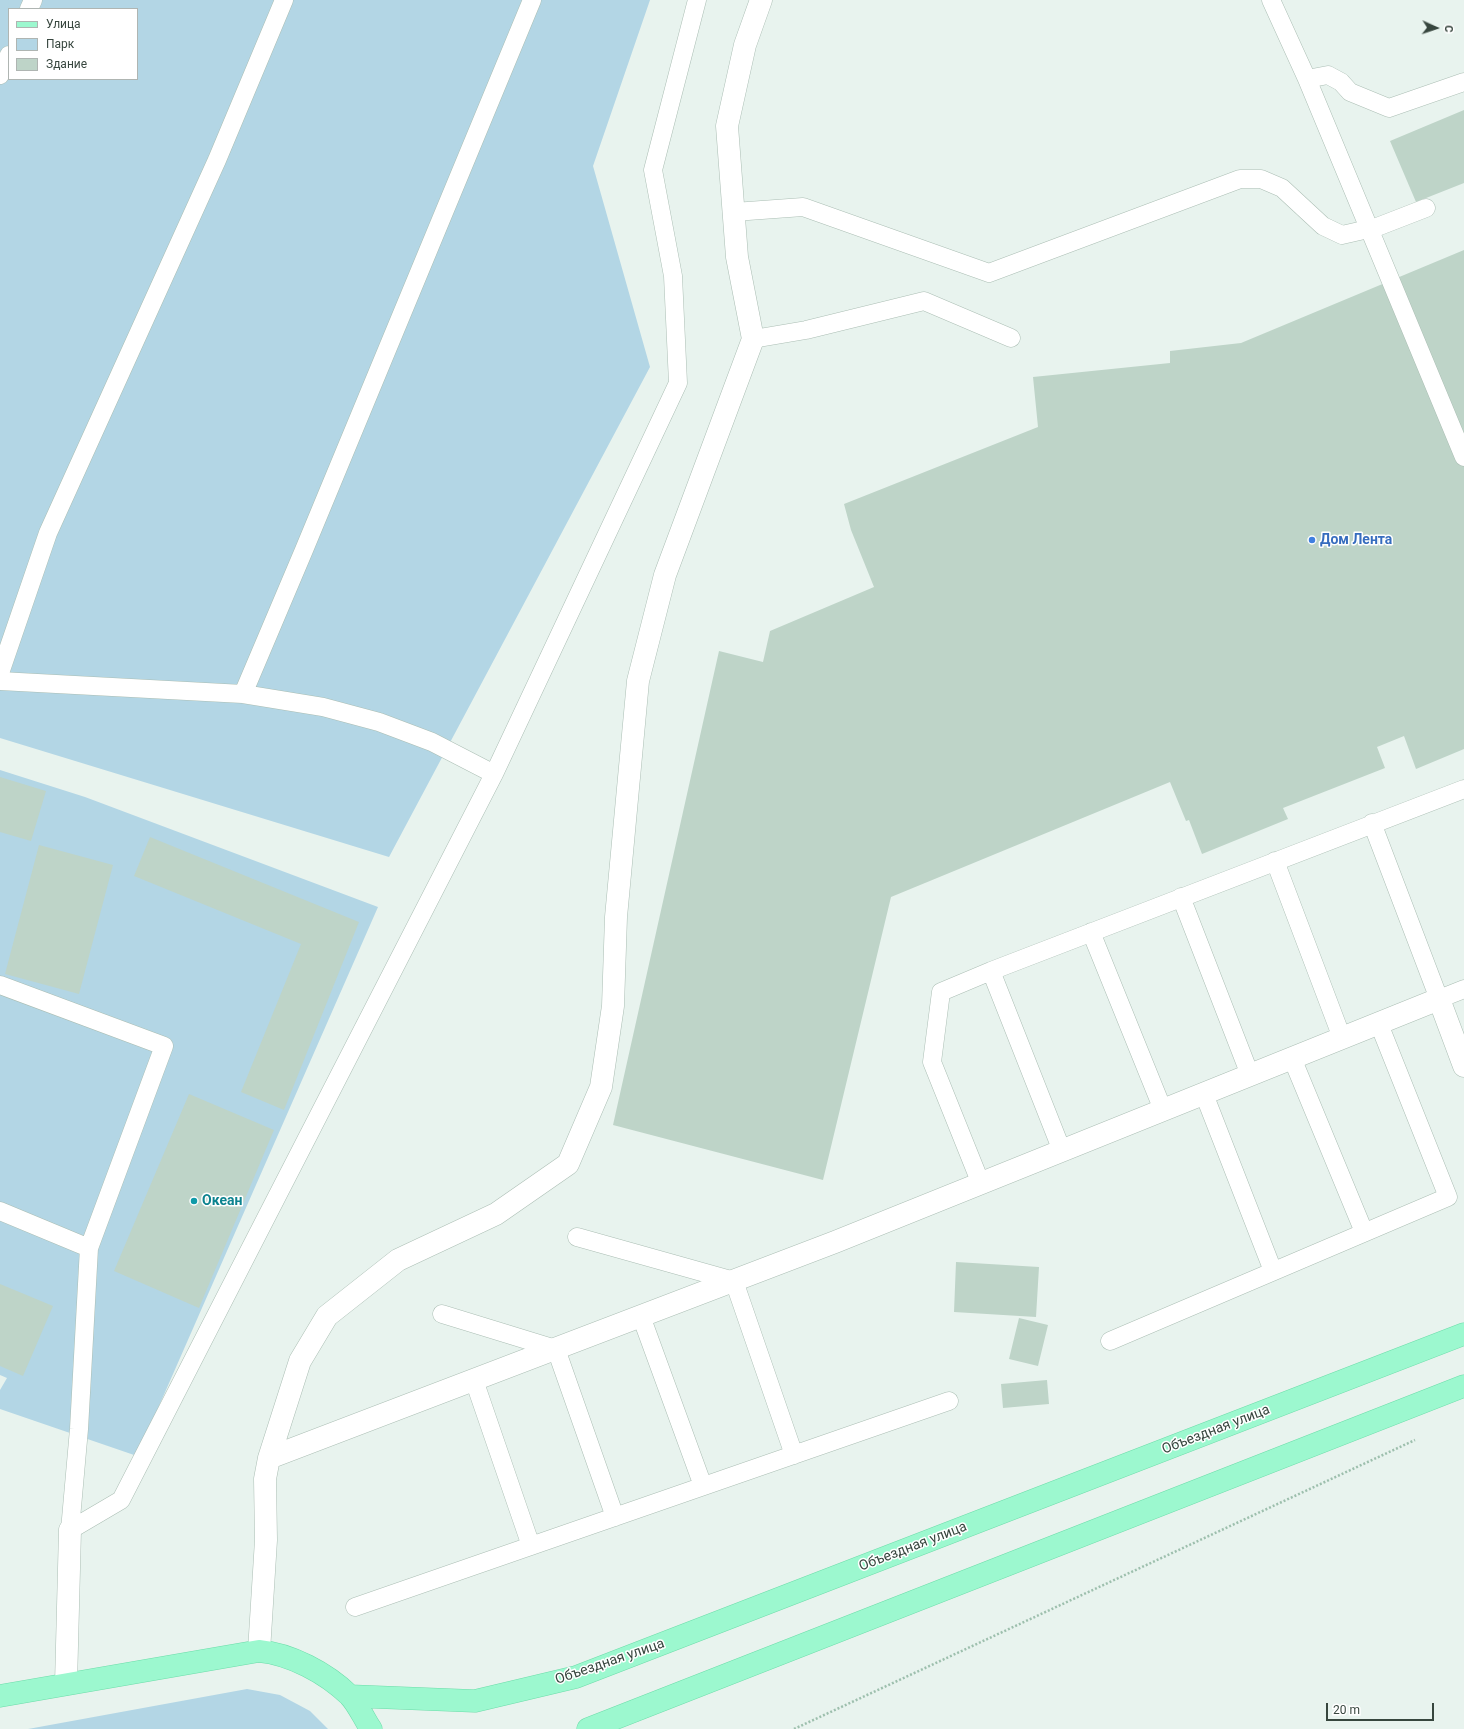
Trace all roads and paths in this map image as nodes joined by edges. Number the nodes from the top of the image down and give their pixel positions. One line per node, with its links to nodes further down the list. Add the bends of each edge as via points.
1 (284, 0): 15 (lane, via 217,160 48,533)
2 (532, 0): 17 (lane)
3 (697, 0): 18 (lane, via 653,170 673,276 678,383)
4 (761, 0): 11 (street, via 745,45 727,126)
5 (1272, 0): 8 (lane)
6 (8, 56): 7 (lane)
7 (0, 75)
8 (1307, 79): 9 (lane, via 1328,75 1341,82 1350,92 1389,108); 14 (lane)
9 (1464, 82)
10 (1426, 208): 11 (lane, via 1377,227 1342,235 1323,226 1282,188 1261,179 1240,180 989,273 803,207)
11 (734, 212): 13 (street, via 737,257)
12 (1011, 338): 13 (lane, via 924,301 806,330)
13 (753, 340): 53 (street, via 665,575 638,681 616,917 613,1006 601,1087 568,1164 496,1214 398,1260 327,1316 300,1361)
14 (1464, 457)
15 (0, 673)
16 (0, 681): 17 (lane)
17 (243, 694): 18 (lane, via 323,707 379,722 432,742)
18 (494, 774): 56 (lane, via 121,1500)
19 (1464, 789): 20 (lane)
20 (1372, 823): 21 (lane); 27 (lane)
21 (1275, 861): 22 (lane); 29 (lane)
22 (1181, 898): 23 (lane); 32 (lane)
23 (1091, 932): 24 (lane); 34 (lane)
24 (991, 971): 35 (lane); 36 (lane, via 941,992 932,1062)
25 (0, 985): 40 (lane, via 164,1046)
26 (1464, 989): 27 (lane)
27 (1439, 999): 28 (street); 31 (street)
28 (1379, 1024): 29 (street); 38 (lane, via 1448,1197)
29 (1342, 1038): 30 (street)
30 (1292, 1058): 32 (street); 38 (lane)
31 (1464, 1066)
32 (1250, 1075): 33 (street)
33 (1204, 1094): 34 (street); 41 (lane)
34 (1163, 1110): 35 (street)
35 (1062, 1151): 36 (street)
36 (981, 1184): 42 (street)
37 (0, 1211): 40 (lane)
38 (1364, 1232): 41 (lane)
39 (577, 1237): 42 (lane)
40 (89, 1248): 56 (lane, via 79,1429)
41 (1273, 1271): 46 (lane)
42 (734, 1281): 44 (street); 52 (lane)
43 (442, 1314): 47 (lane)
44 (642, 1316): 47 (street); 54 (lane)
45 (1464, 1334): 62 (main road, Объездная улица, via 576,1677 475,1700)
46 (1110, 1341)
47 (556, 1349): 48 (street); 55 (lane)
48 (474, 1380): 53 (street); 57 (lane)
49 (1464, 1386): 64 (main road)
50 (949, 1402): 52 (lane)
51 (1418, 1438): 65 (path)
52 (794, 1455): 54 (lane)
53 (270, 1458): 59 (street, via 265,1479 266,1540)
54 (703, 1486): 55 (lane)
55 (615, 1517): 57 (lane)
56 (70, 1530): 60 (street)
57 (530, 1546): 58 (lane)
58 (355, 1607)
59 (259, 1652): 60 (main road); 62 (main road, via 272,1652 317,1670)
60 (66, 1684): 61 (main road)
61 (0, 1696)
62 (350, 1696): 63 (main road)
63 (371, 1729)
64 (588, 1729)
65 (794, 1729)

